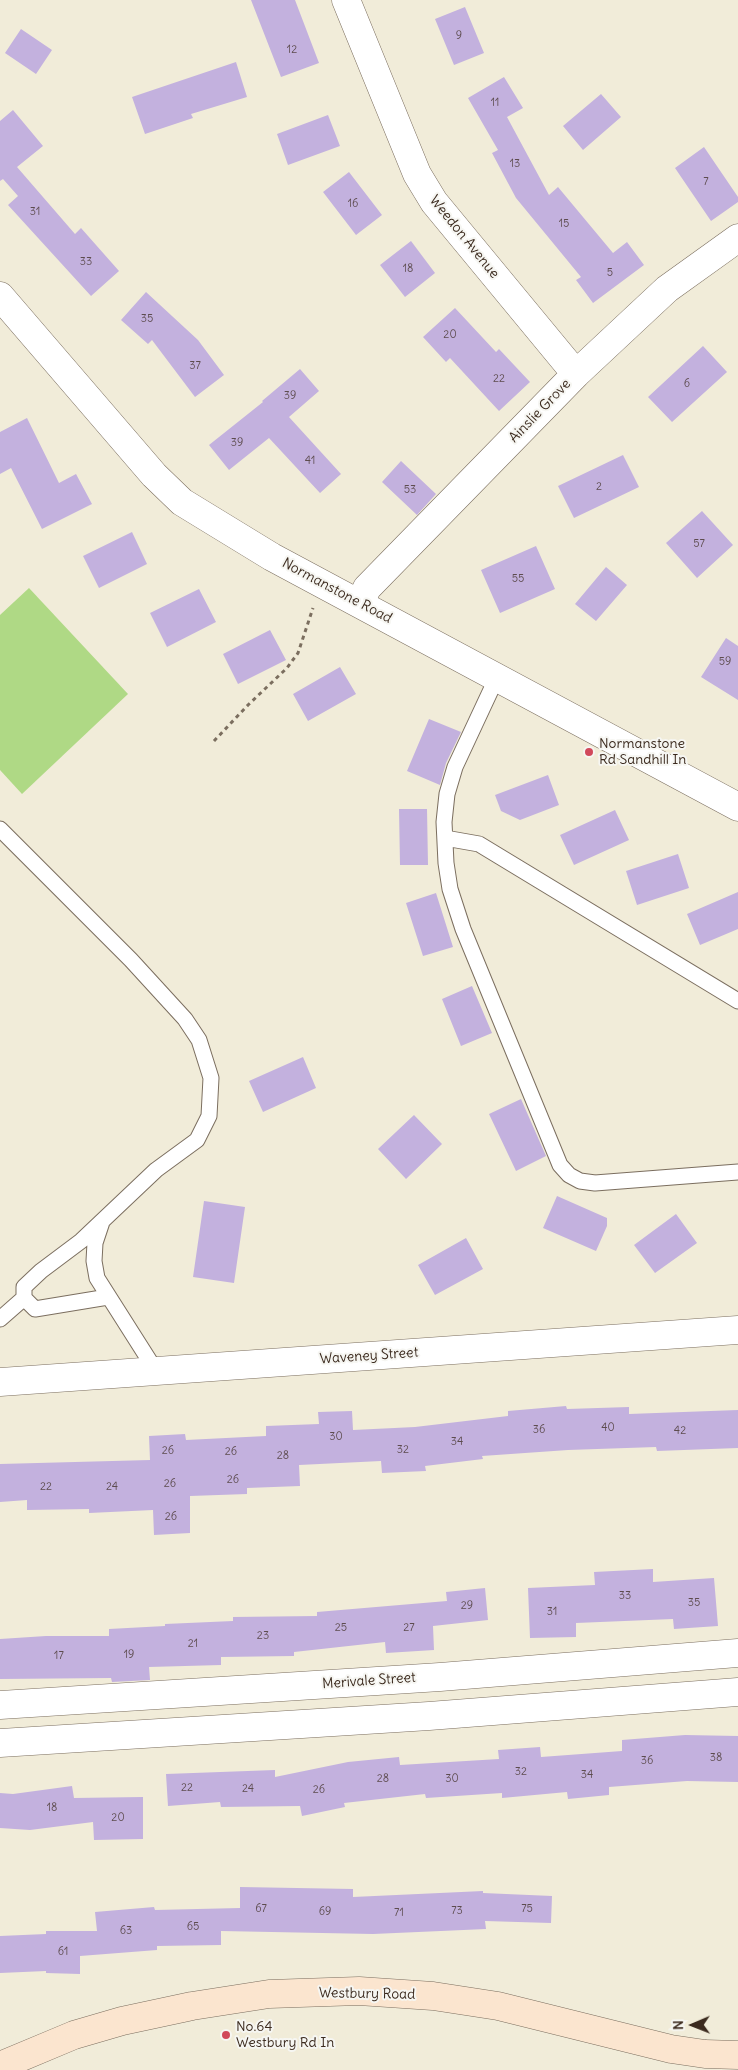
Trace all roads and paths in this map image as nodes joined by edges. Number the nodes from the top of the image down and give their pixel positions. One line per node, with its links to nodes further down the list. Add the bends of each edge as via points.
1 (346, 0): 4 (street, Weedon Avenue, via 417,174 434,202)
2 (738, 238): 4 (street, Ainslie Grove, via 667,289)
3 (0, 296): 5 (street, Normanstone Road, via 154,475 182,502)
4 (576, 374): 6 (street, Ainslie Grove, via 367,588)
5 (321, 583): 6 (street, Normanstone Road); 8 (path, via 298,653)
6 (360, 603): 7 (street, Normanstone Road)
7 (497, 677): 9 (street, Normanstone Road); 11 (lane, via 455,766 447,794)
8 (214, 741)
9 (738, 807)
10 (0, 829): 14 (lane, via 185,1019 199,1040 211,1078 209,1116 197,1140 156,1170)
11 (445, 838): 12 (lane, via 479,844); 13 (lane, via 450,889 463,929 564,1170 580,1181 595,1183)
12 (738, 1002)
13 (738, 1172)
14 (103, 1219): 15 (lane, via 95,1243 94,1261 97,1278); 16 (lane, via 24,1287)
15 (108, 1297): 16 (lane, via 35,1309); 19 (lane)
16 (24, 1298): 17 (lane)
17 (0, 1319)
18 (738, 1330): 19 (street, Waveney Street)
19 (156, 1371): 20 (street, Waveney Street)
20 (0, 1382)
21 (738, 1653): 23 (street, Merivale Street, via 440,1677)
22 (738, 1692): 24 (street, via 429,1716)
23 (0, 1705)
24 (0, 1743)
25 (738, 2055): 26 (main road, Westbury Road, via 672,2049 498,2006 434,1996 359,1991 269,1994 192,2006 74,2035)
26 (0, 2066)

